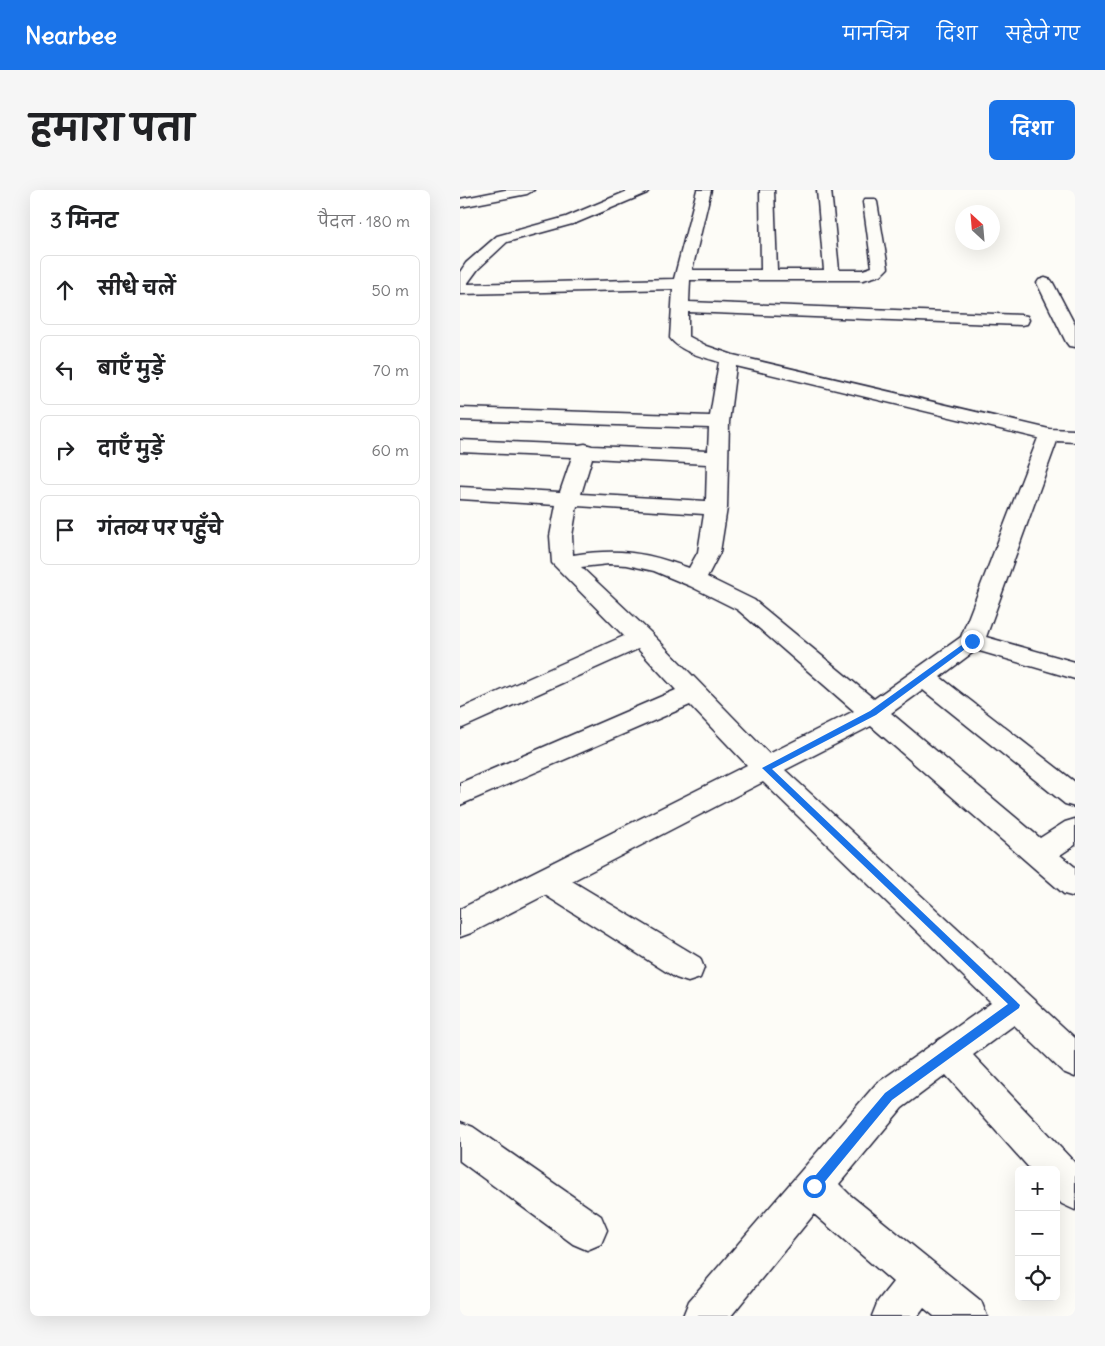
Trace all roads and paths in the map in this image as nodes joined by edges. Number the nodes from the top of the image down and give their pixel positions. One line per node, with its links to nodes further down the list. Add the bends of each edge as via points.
1 (527, 190): 7 (street)
2 (642, 190): 11 (street, via 571,220 502,239 472,266)
3 (704, 190): 10 (street)
4 (768, 190): 8 (street)
5 (824, 190): 9 (street)
6 (870, 202): 9 (street, via 880,268 864,275)
7 (460, 203)
8 (769, 275): 9 (street); 10 (street)
9 (832, 275)
10 (683, 279): 13 (street); 14 (street)
11 (460, 283)
12 (1044, 284): 16 (street)
13 (460, 289)
14 (680, 308): 15 (street); 17 (street, via 679,338)
15 (1022, 320)
16 (1075, 342)
17 (728, 359): 19 (street); 20 (street)
18 (460, 414): 19 (street)
19 (719, 422): 24 (street)
20 (1049, 435): 21 (street); 31 (street)
21 (1075, 436)
22 (460, 446): 23 (street)
23 (584, 450): 24 (street); 26 (street)
24 (719, 458): 27 (street)
25 (460, 493): 26 (street)
26 (568, 500): 27 (street); 28 (street, via 559,549)
27 (716, 508): 29 (street, via 709,552)
28 (563, 563): 29 (street, via 609,557 630,558); 30 (street)
29 (694, 580): 35 (street, via 746,605)
30 (641, 638): 34 (street); 36 (street)
31 (972, 641): 32 (street); 33 (street)
32 (1075, 671)
33 (922, 676): 35 (street); 39 (street)
34 (694, 693): 37 (street); 38 (street)
35 (873, 713): 37 (street); 41 (street)
36 (460, 720)
37 (766, 768): 42 (street); 46 (street)
38 (460, 795)
39 (1075, 797)
40 (1075, 830): 41 (street)
41 (1039, 854): 43 (street)
42 (546, 881): 44 (street); 45 (street)
43 (1075, 884)
44 (460, 924)
45 (688, 968)
46 (1015, 1005): 47 (street); 48 (street)
47 (949, 1053): 50 (street); 52 (street, via 889,1096)
48 (1075, 1061)
49 (460, 1139): 54 (street)
50 (1052, 1166)
51 (1060, 1174): 53 (street)
52 (814, 1186): 55 (street, via 836,1209); 56 (street)
53 (1075, 1191)
54 (587, 1230)
55 (921, 1279): 57 (street); 58 (street)
56 (704, 1316)
57 (893, 1316)
58 (966, 1316)

